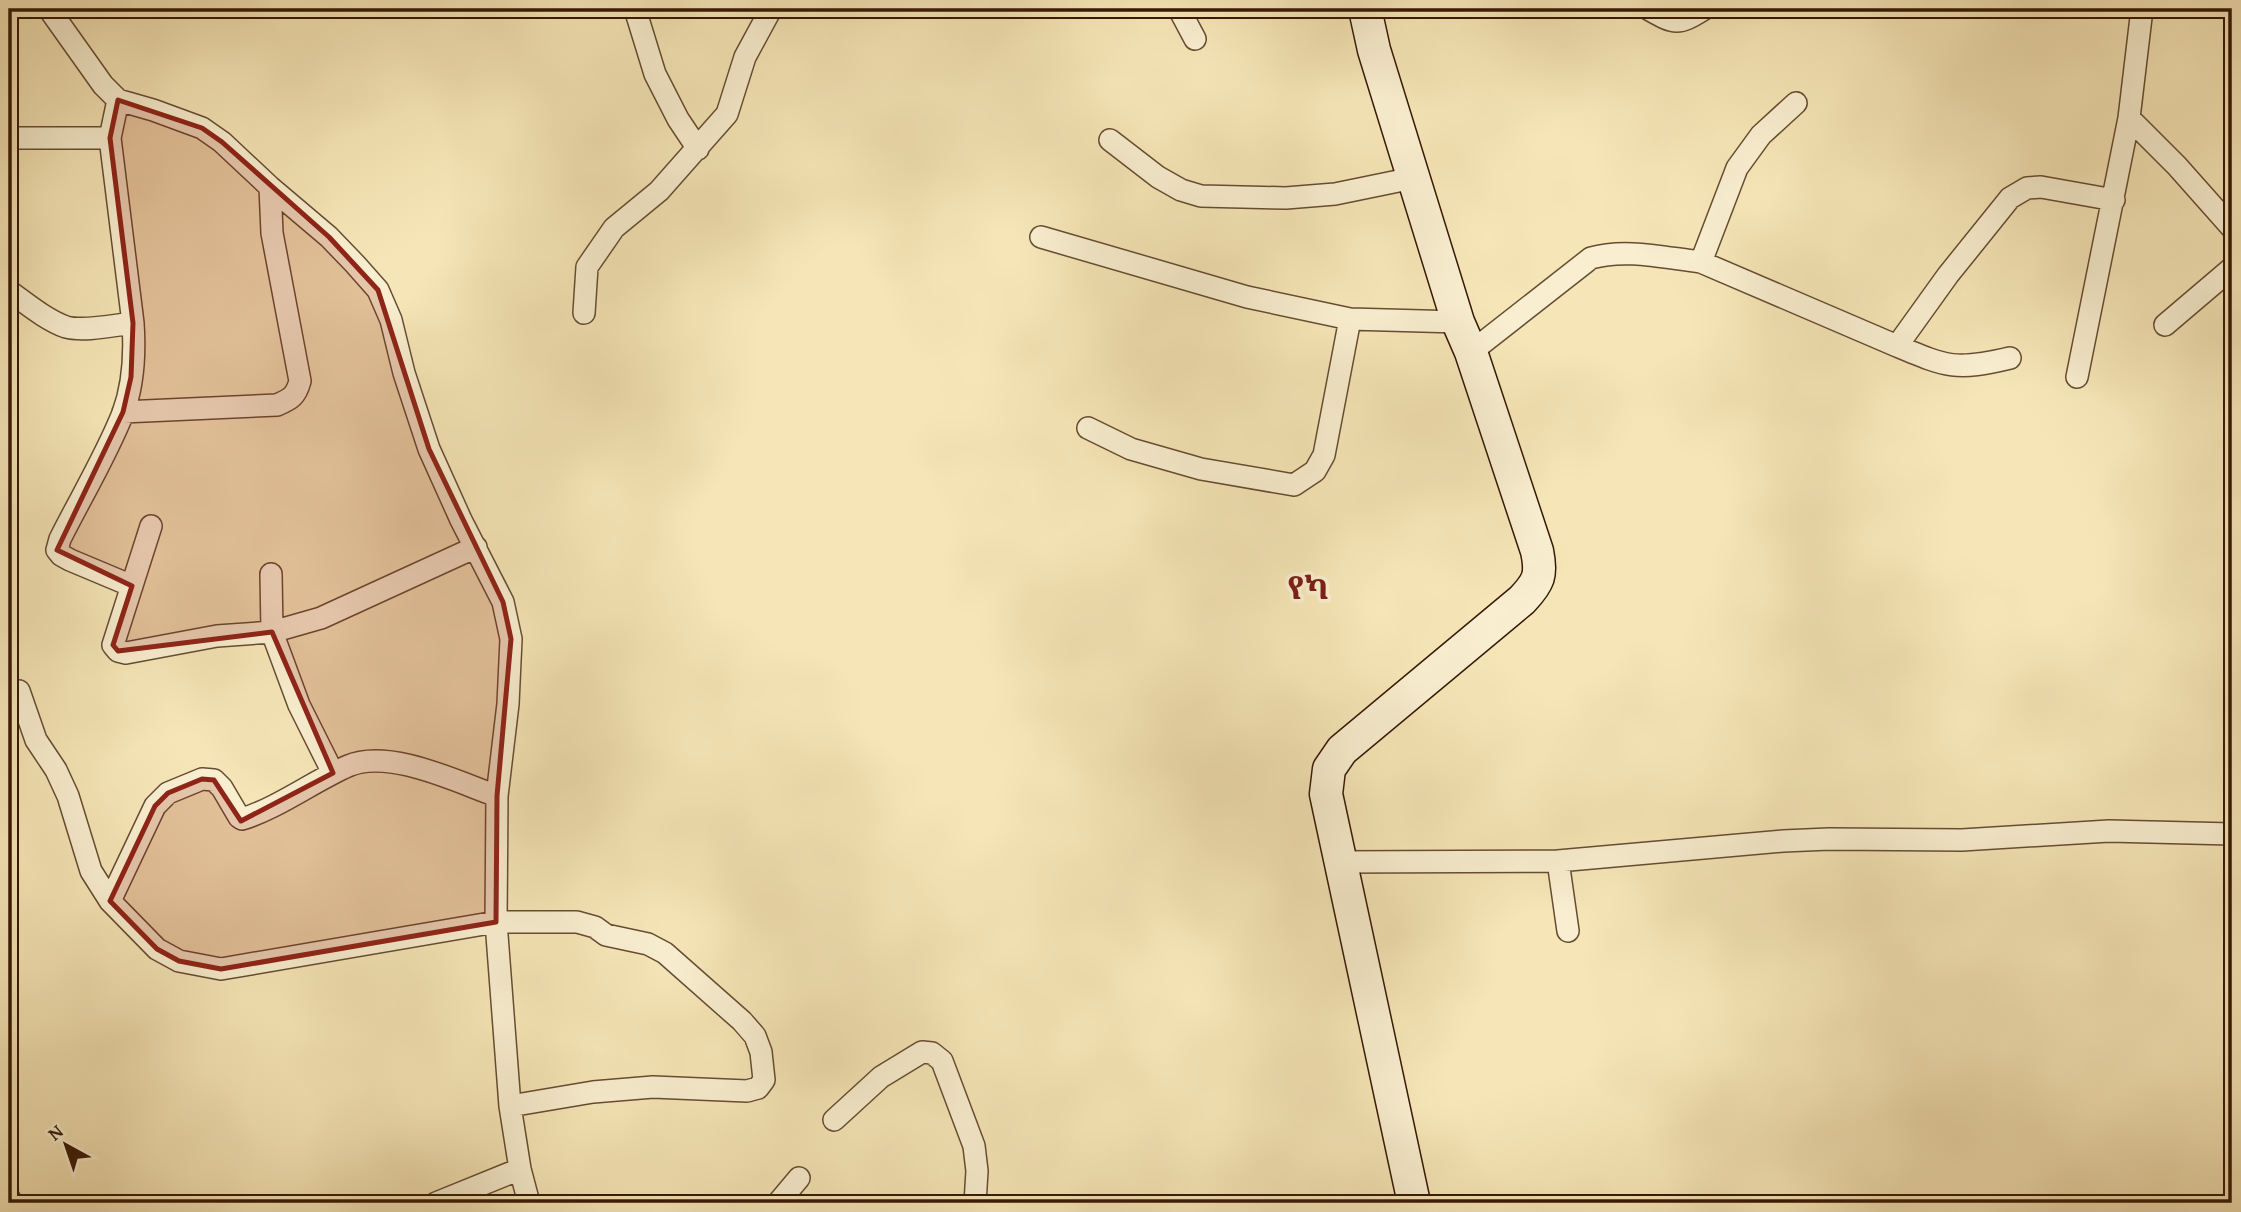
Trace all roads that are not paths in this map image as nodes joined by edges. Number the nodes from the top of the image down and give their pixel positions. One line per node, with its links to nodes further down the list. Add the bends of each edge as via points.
1 (49, 9): 10 (street)
2 (635, 9): 16 (street, via 655,74)
3 (771, 9): 16 (street, via 745,57 727,114)
4 (1178, 9): 9 (street)
5 (1366, 9): 17 (street)
6 (1648, 9): 7 (street, via 1680,22)
7 (1704, 9)
8 (2142, 9): 12 (street)
9 (1195, 40)
10 (118, 100): 14 (street); 18 (street, via 202,128)
11 (1796, 103): 22 (street, via 1761,135 1737,168)
12 (2129, 118): 19 (street); 20 (street)
13 (9, 138): 14 (street)
14 (110, 138): 28 (street)
15 (1110, 140): 17 (street, via 1158,177 1201,196 1335,194)
16 (698, 149): 25 (street, via 659,191 614,228 587,267)
17 (1413, 178): 27 (street)
18 (270, 187): 34 (street, via 272,233 300,382 297,394 277,405); 37 (street, via 329,237 378,289 429,449)
19 (2114, 200): 30 (street, via 2041,187 2027,188 2010,198); 33 (street)
20 (2232, 228)
21 (1041, 237): 26 (street, via 1247,297)
22 (1701, 262): 30 (street); 31 (street, via 1624,254 1591,258)
23 (2232, 268): 29 (street)
24 (9, 292): 28 (street, via 67,327)
25 (584, 313)
26 (1350, 319): 27 (street); 35 (street, via 1324,455 1315,471 1294,485 1201,469 1130,449)
27 (1458, 322): 31 (street)
28 (133, 323): 34 (street, via 134,346)
29 (2165, 325)
30 (1896, 346): 32 (street, via 1952,367)
31 (1471, 352): 46 (street, via 1541,568 1535,586 1522,600 1342,750 1329,769 1326,794)
32 (2010, 358)
33 (2077, 377)
34 (123, 412): 39 (street, via 57,550)
35 (1088, 428)
36 (151, 526): 39 (street)
37 (476, 547): 40 (street, via 321,618); 43 (street, via 503,602 511,639)
38 (271, 574): 40 (street)
39 (132, 586): 40 (street, via 113,645 118,651)
40 (272, 632): 42 (street, via 299,705)
41 (19, 691): 47 (street, via 36,740 68,796 91,871)
42 (333, 773): 43 (street, via 376,761 396,763); 47 (street, via 242,819 214,780 202,779 168,793 155,806)
43 (497, 796): 48 (street)
44 (2232, 834): 45 (street, via 2109,831 1962,840 1807,840)
45 (1558, 861): 46 (street); 49 (street)
46 (1339, 862): 60 (street)
47 (110, 901): 48 (street, via 157,949 178,961 221,969)
48 (496, 922): 50 (street); 50 (street, via 577,922 665,953 755,1036 764,1080 747,1091 653,1087)
49 (1568, 932)
50 (510, 1106): 52 (street)
51 (834, 1120): 59 (street, via 881,1077 922,1052 933,1053 942,1062 974,1146)
52 (520, 1170): 56 (street); 57 (street)
53 (799, 1178): 58 (street)
54 (9, 1198): 55 (street)
55 (12, 1203)
56 (436, 1203)
57 (529, 1203)
58 (778, 1203)
59 (975, 1203)
60 (1413, 1203)

